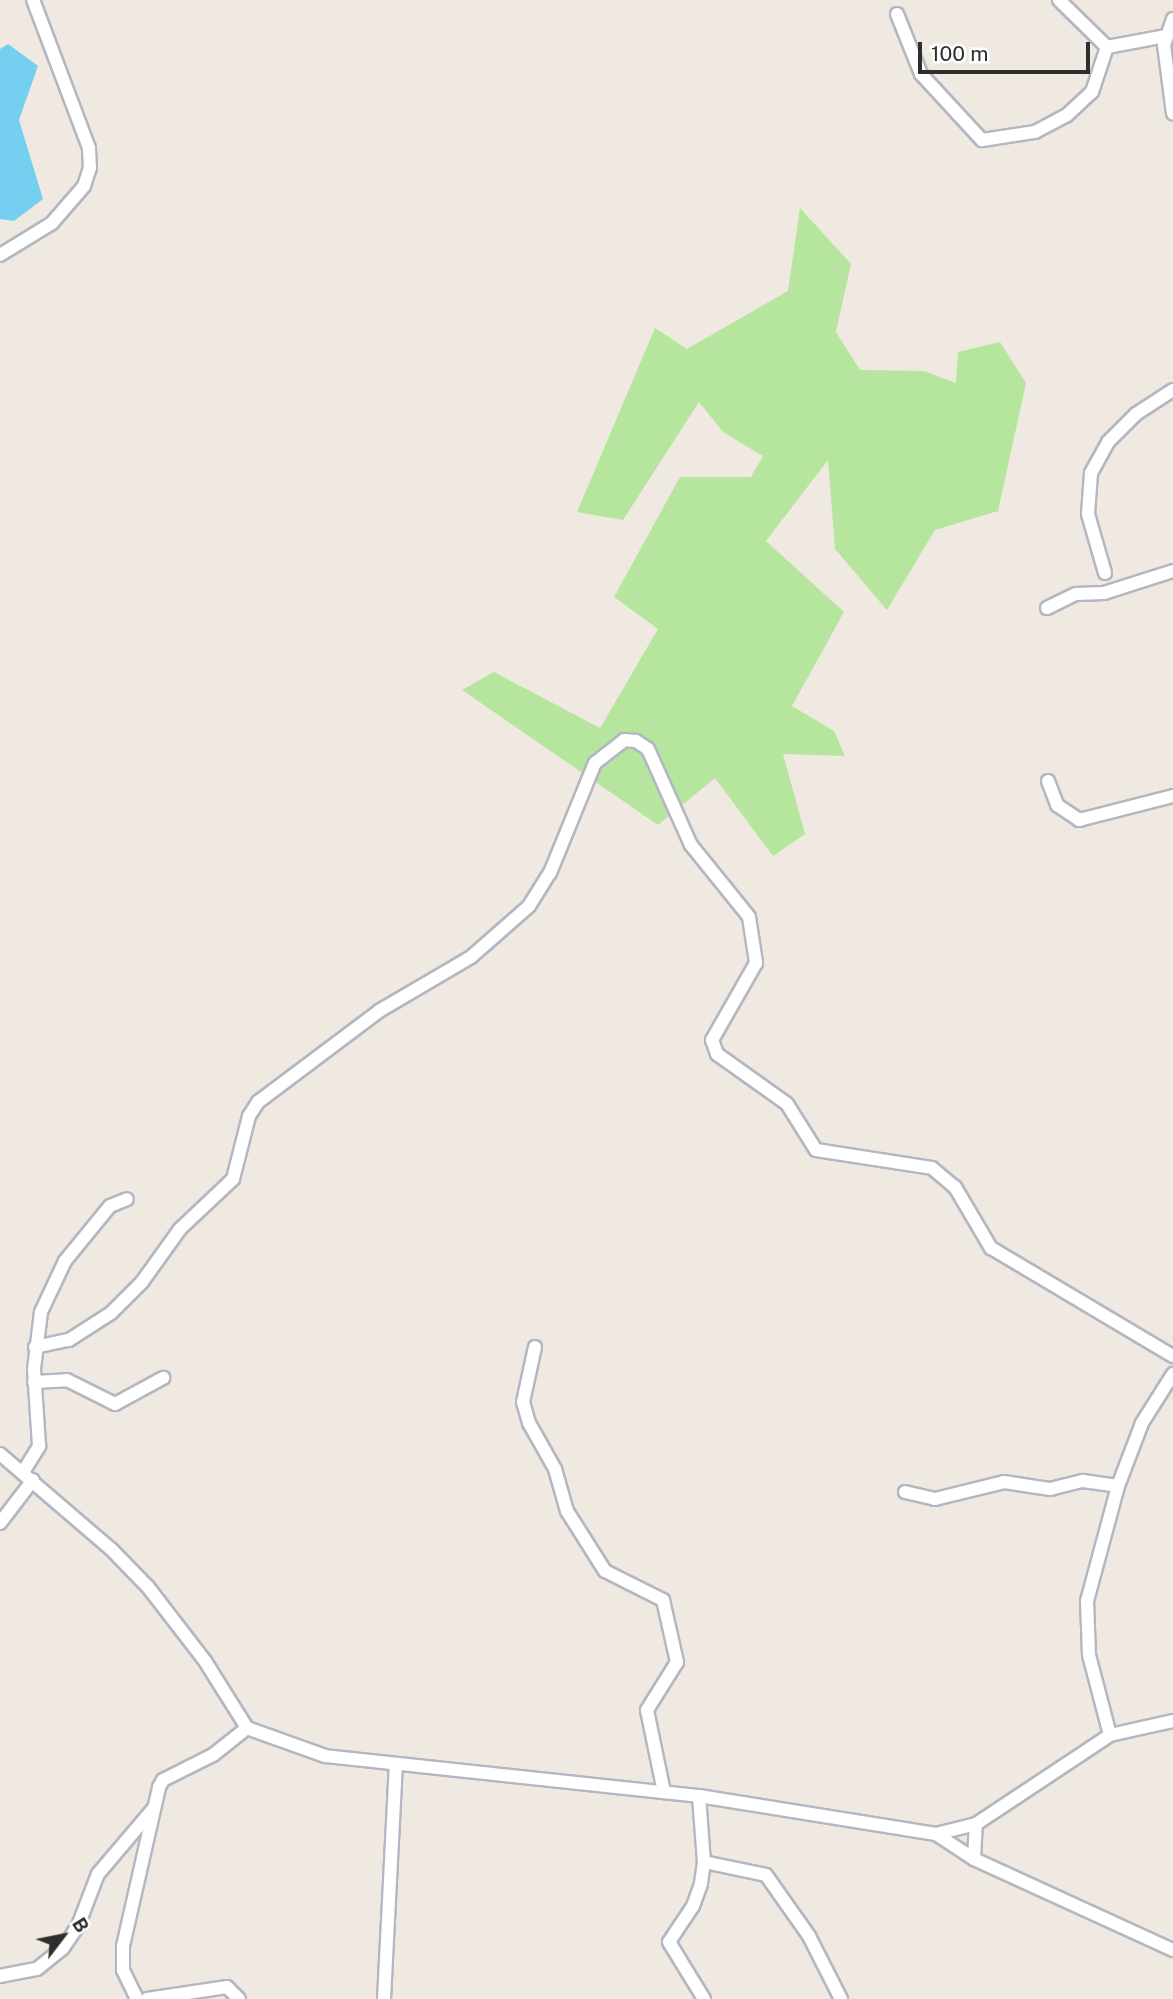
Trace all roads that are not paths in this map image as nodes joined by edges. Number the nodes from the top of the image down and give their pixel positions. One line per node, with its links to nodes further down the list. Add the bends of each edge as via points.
1 (33, 0): 8 (street, via 89,148 90,168 71,205 52,223)
2 (1059, 0): 6 (street)
3 (897, 14): 6 (street, via 921,74 982,140 1035,132 1067,115 1092,92)
4 (1173, 19): 5 (street)
5 (1165, 36): 6 (street); 7 (street)
6 (1107, 47)
7 (1173, 113)
8 (0, 255)
9 (1173, 390): 11 (street, via 1136,414 1108,442 1091,473 1088,514)
10 (1173, 571): 12 (street, via 1104,593 1076,594)
11 (1105, 573)
12 (1047, 608)
13 (1048, 781): 14 (street, via 1057,805 1079,821)
14 (1173, 796)
15 (127, 1199): 16 (street, via 110,1206 83,1245 65,1261 41,1312)
16 (35, 1347): 18 (street, via 69,1340 111,1312 142,1282 180,1229 233,1179 249,1116 258,1102 379,1011 471,957 528,906 550,873 594,763 624,740 648,749 691,845 749,917 756,963 712,1040 717,1054 787,1104 816,1150 932,1168 955,1187 991,1248); 21 (street)
17 (535, 1347): 31 (street, via 523,1402 529,1423 555,1469 567,1511 605,1572 663,1600 677,1662 647,1710)
18 (1173, 1356)
19 (1173, 1374): 24 (street, via 1142,1423)
20 (163, 1378): 21 (street, via 115,1404 67,1380)
21 (34, 1382): 23 (street, via 38,1446)
22 (0, 1454): 23 (street)
23 (28, 1476): 26 (street); 28 (street, via 148,1587 205,1661)
24 (1118, 1486): 25 (street, via 1083,1481 1051,1489 1004,1482 935,1499); 29 (street, via 1087,1601 1085,1628)
25 (905, 1492)
26 (0, 1523)
27 (1173, 1721): 29 (street)
28 (247, 1728): 30 (street, via 325,1756); 33 (street, via 213,1755 163,1780)
29 (1111, 1735): 34 (street)
30 (396, 1763): 31 (street); 43 (street)
31 (664, 1792): 32 (street)
32 (699, 1796): 35 (street); 37 (street)
33 (155, 1808): 39 (street, via 98,1874 78,1926 63,1948 37,1969); 40 (street, via 123,1947 123,1970)
34 (976, 1824): 35 (street); 36 (street)
35 (936, 1835): 36 (street)
36 (974, 1859): 38 (street)
37 (704, 1861): 44 (street, via 693,1906 669,1942); 45 (street, via 766,1875 809,1936)
38 (1173, 1950)
39 (0, 1976)
40 (137, 1999)
41 (147, 1999): 42 (street, via 227,1987)
42 (239, 1999)
43 (384, 1999)
44 (704, 1999)
45 (841, 1999)

